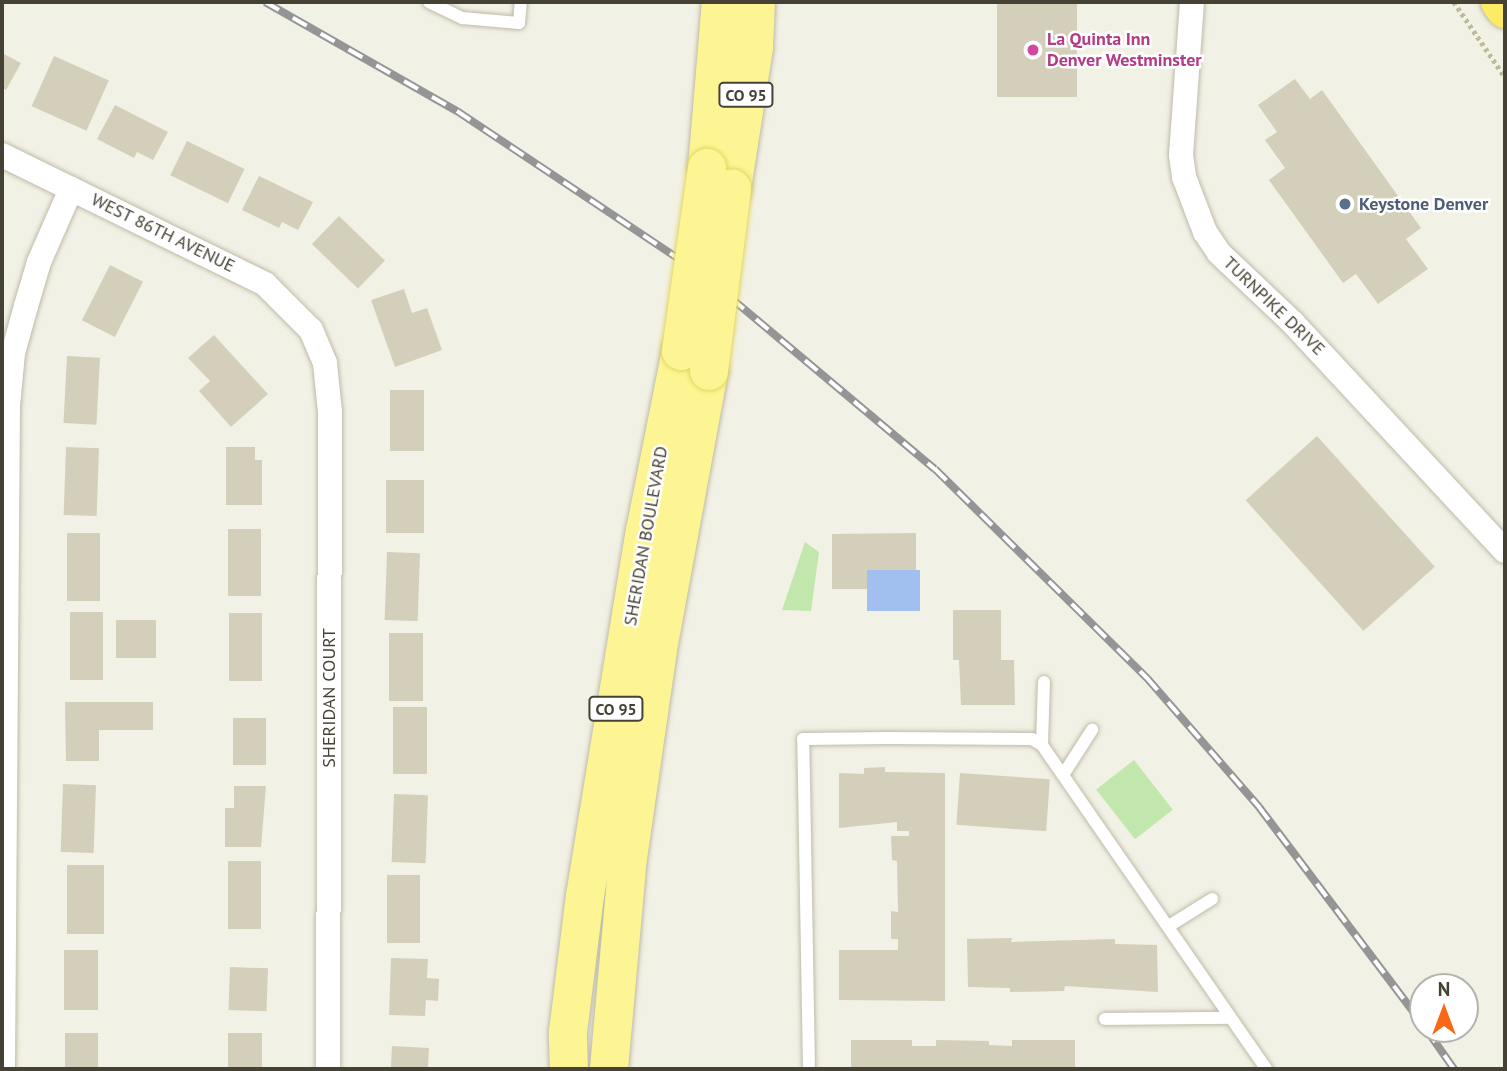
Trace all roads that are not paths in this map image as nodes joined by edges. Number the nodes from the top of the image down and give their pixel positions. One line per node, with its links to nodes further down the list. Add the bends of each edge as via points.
1 (429, 2): 2 (lane, via 462,18 519,23)
2 (520, 2)
3 (721, 2): 9 (main road, SHERIDAN BOULEVARD / CO 95)
4 (756, 2): 9 (main road, SHERIDAN BOULEVARD / CO 95)
5 (1192, 2): 13 (street, TURNPIKE DRIVE, via 1181,155 1184,177 1205,232 1219,253 1293,323)
6 (1500, 2): 7 (highway)
7 (1505, 9)
8 (2, 155): 10 (street, WEST 86TH AVENUE)
9 (719, 178): 12 (main road, SHERIDAN BOULEVARD / CO 95, bridge)
10 (72, 189): 11 (street, WEST 86TH AVENUE, via 265,284); 22 (street, via 39,262 13,353 8,405)
11 (311, 330): 23 (street, SHERIDAN COURT, via 325,363 330,412)
12 (695, 361): 24 (main road, SHERIDAN BOULEVARD / CO 95, via 645,531 585,896 568,1032); 25 (main road, SHERIDAN BOULEVARD / CO 95, via 628,858)
13 (1505, 551)
14 (1044, 682): 16 (lane)
15 (1092, 730): 17 (lane)
16 (1042, 745): 17 (lane); 26 (lane, via 1032,739 803,739)
17 (1063, 775): 19 (lane)
18 (1212, 899): 19 (lane)
19 (1169, 926): 20 (lane)
20 (1230, 1018): 21 (lane); 27 (lane)
21 (1105, 1019)
22 (3, 1069)
23 (327, 1069)
24 (569, 1069)
25 (609, 1069)
26 (809, 1069)
27 (1266, 1069)

